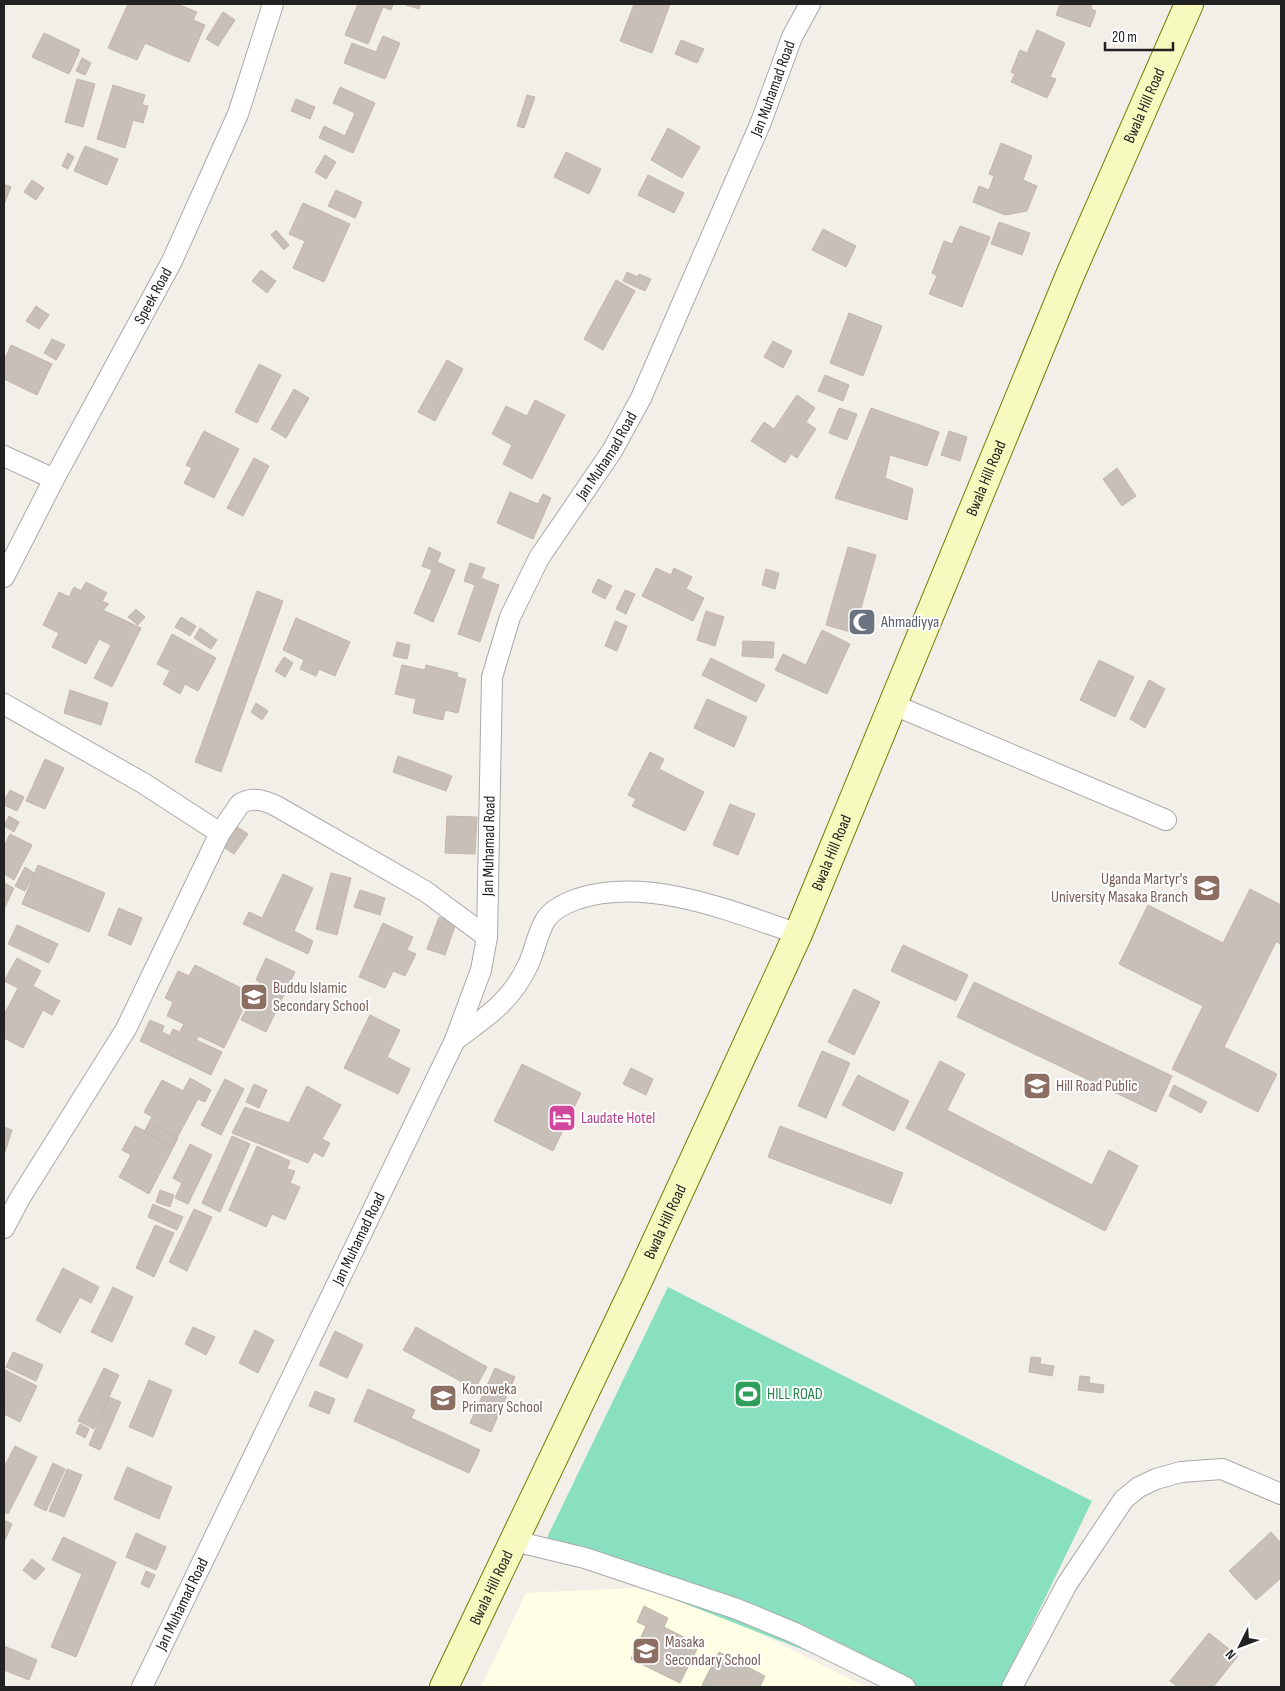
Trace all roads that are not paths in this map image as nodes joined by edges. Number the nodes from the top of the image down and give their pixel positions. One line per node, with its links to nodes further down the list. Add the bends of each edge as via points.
1 (273, 4): 5 (street, Speek Road, via 238,114 208,185 172,261)
2 (810, 4): 12 (street, Jan Muhamad Road, via 792,37 762,122 641,398 612,451 539,558 510,617 492,677)
3 (1189, 4): 8 (street, Bwala Hill Road, via 1070,275)
4 (4, 456): 5 (street)
5 (54, 480): 6 (street, Speek Road)
6 (4, 577)
7 (4, 704): 10 (street, via 143,783)
8 (894, 705): 9 (street); 11 (street, Bwala Hill Road)
9 (1166, 820)
10 (220, 832): 12 (street, via 245,801 272,804 425,891); 14 (street, via 126,1029)
11 (798, 934): 13 (street, via 712,904 638,891 592,894 568,902 546,919 530,962 512,991 500,1006); 16 (street, Bwala Hill Road)
12 (487, 937): 13 (street, Jan Muhamad Road, via 481,970)
13 (455, 1040): 17 (street, Jan Muhamad Road)
14 (4, 1228)
15 (1281, 1494): 20 (street, via 1222,1470 1181,1472 1156,1478 1139,1487 1124,1498 1067,1584)
16 (514, 1541): 18 (street, Bwala Hill Road); 19 (street, via 585,1558 737,1609 795,1633)
17 (142, 1687)
18 (444, 1687)
19 (905, 1687)
20 (1012, 1687)

